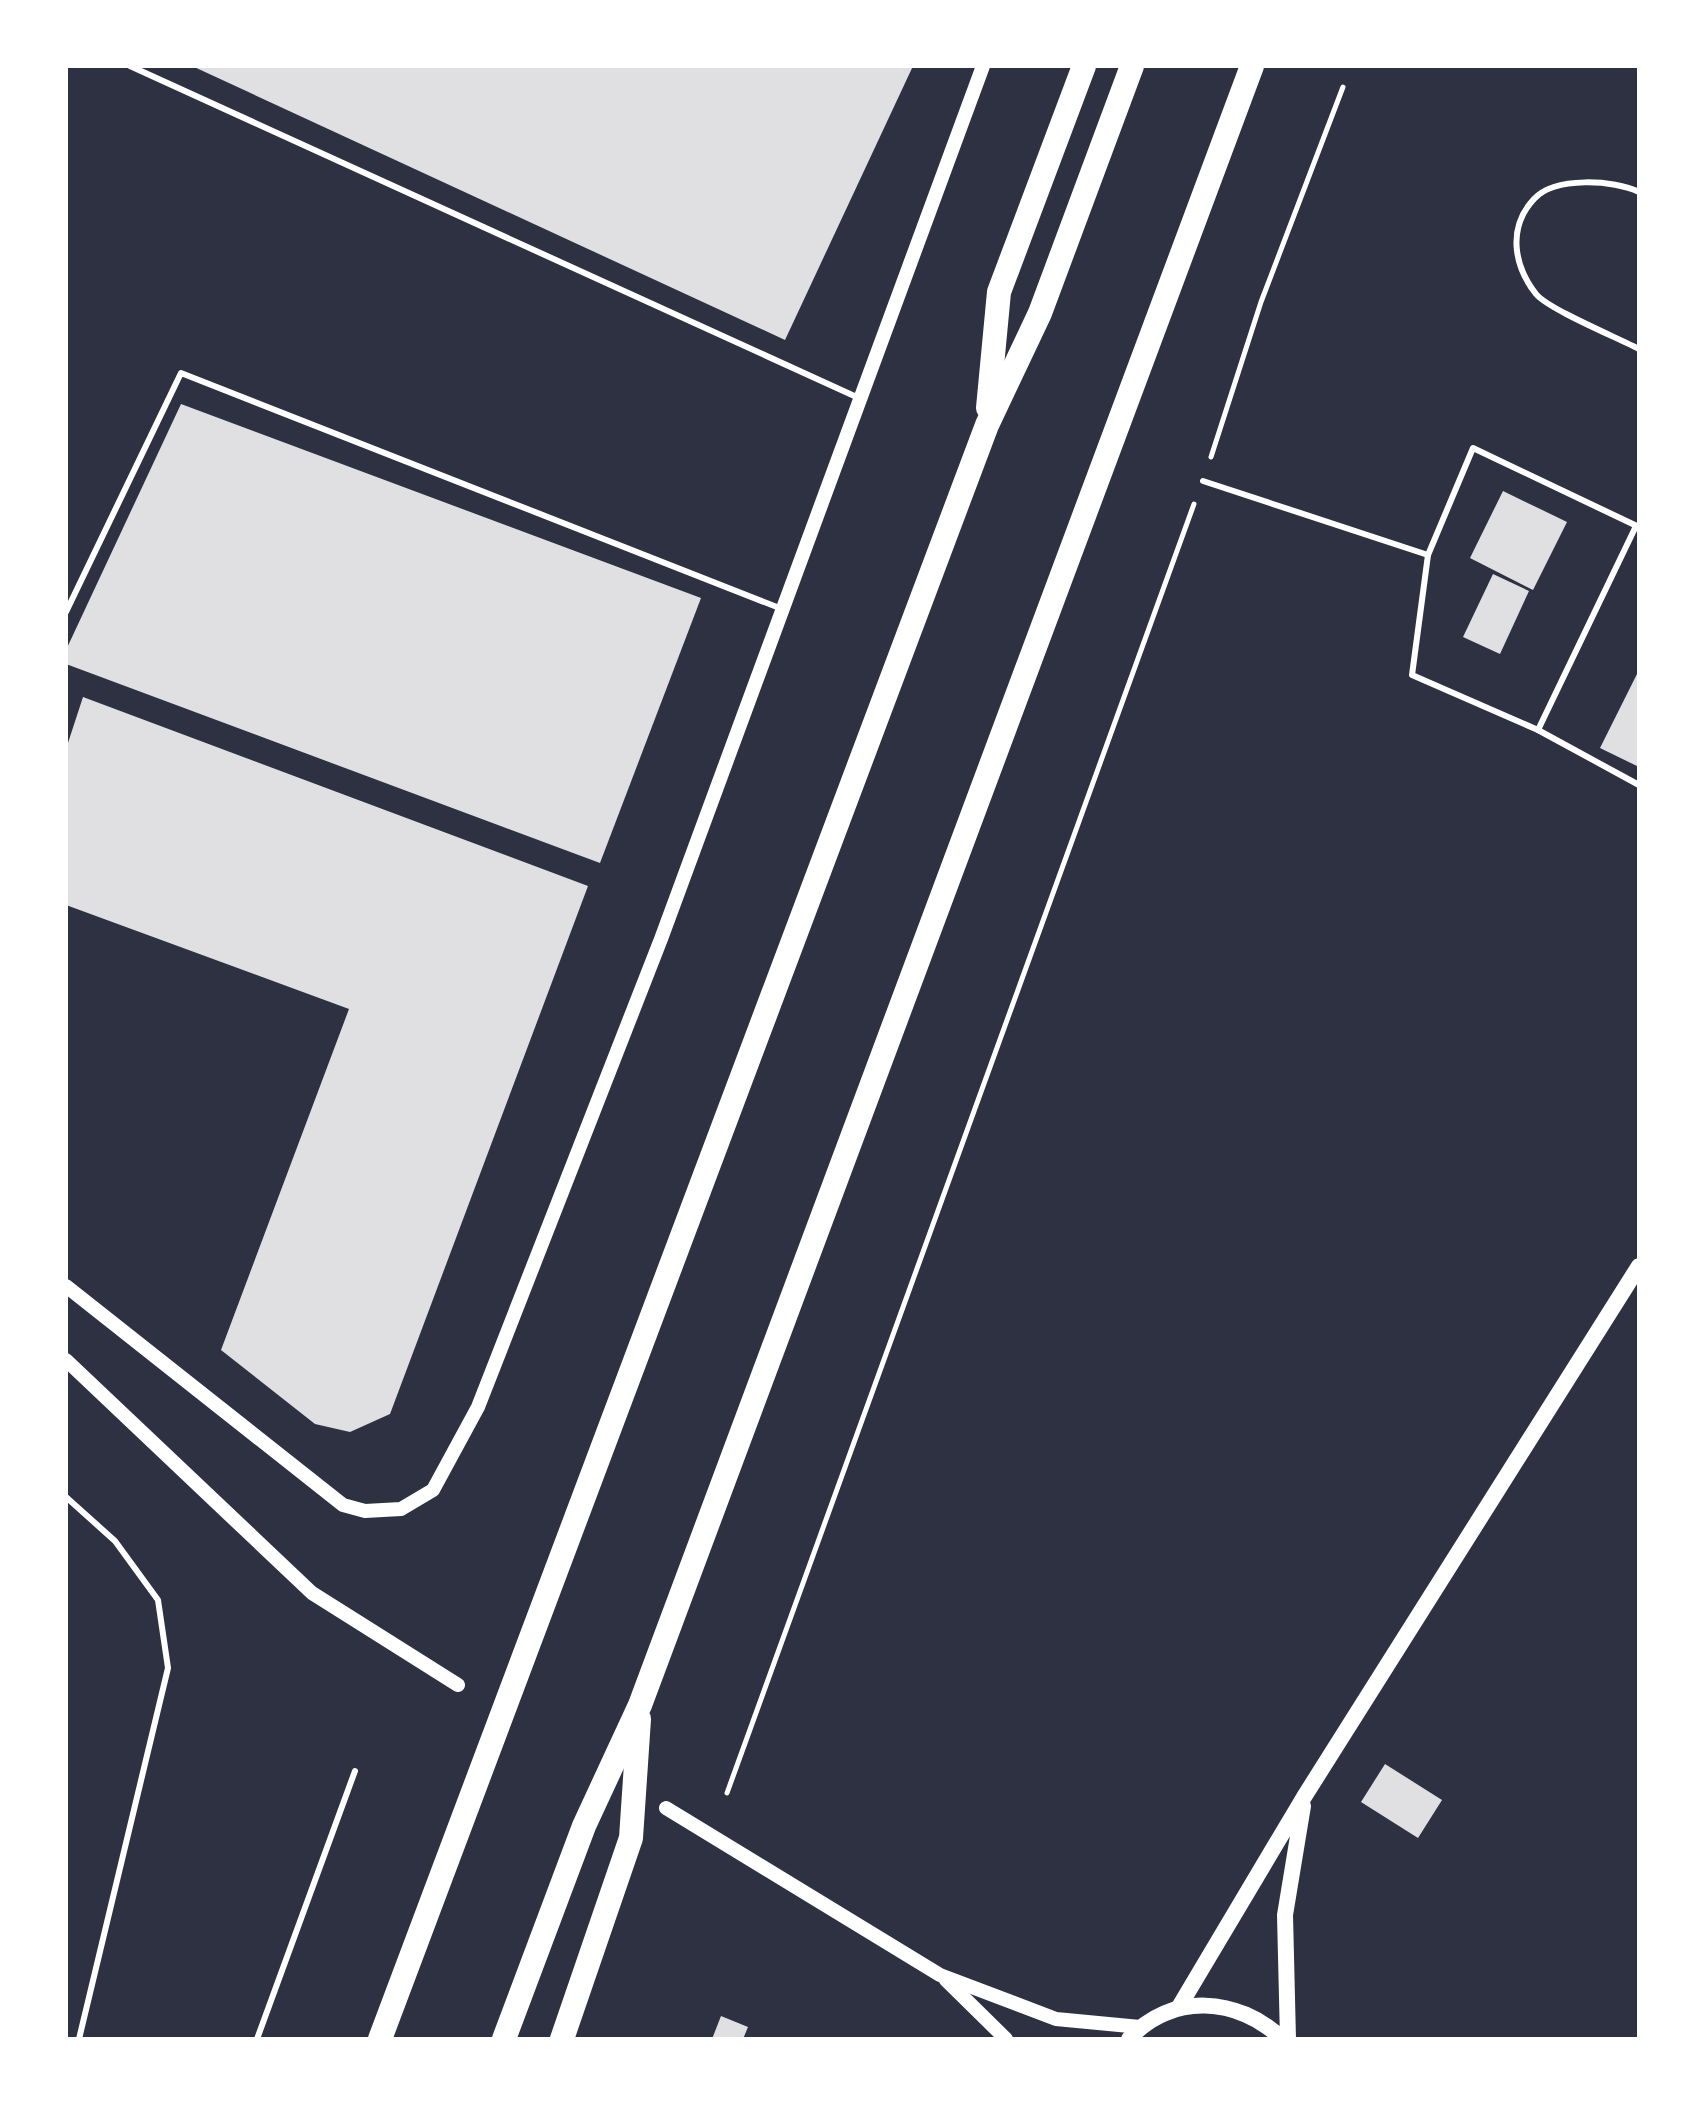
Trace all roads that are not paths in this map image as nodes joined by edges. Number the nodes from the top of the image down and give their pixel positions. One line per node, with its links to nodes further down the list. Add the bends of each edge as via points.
1 (130, 66): 8 (lane)
2 (983, 66): 8 (street)
3 (1084, 66): 9 (highway, via 999,292)
4 (1132, 66): 9 (highway, via 1040,313)
5 (1252, 66): 22 (highway)
6 (1639, 192): 7 (lane, via 1625,185 1569,182 1534,198 1516,234 1517,264 1538,297)
7 (1639, 349)
8 (861, 399): 13 (street)
9 (987, 425): 31 (highway)
10 (1203, 481): 12 (lane)
11 (1638, 526): 12 (lane, via 1473,448); 15 (lane)
12 (1428, 555): 15 (lane, via 1412,675)
13 (782, 609): 14 (lane, via 181,373); 18 (street, via 650,968 478,1407 433,1490 401,1509 365,1511 343,1505)
14 (66, 612)
15 (1538, 730): 16 (lane)
16 (1639, 785)
17 (1639, 1266): 24 (main road)
18 (66, 1286)
19 (66, 1360): 21 (street, via 312,1593)
20 (66, 1497): 29 (lane, via 115,1541 158,1600 168,1668)
21 (458, 1685)
22 (640, 1705): 32 (highway, via 584,1826); 33 (highway, via 631,1838)
23 (355, 1771): 30 (lane)
24 (1304, 1797): 27 (main road); 35 (main road, via 1285,1915)
25 (666, 1808): 26 (street)
26 (940, 1975): 28 (street, via 1056,2019); 34 (street)
27 (1179, 2007): 28 (main road); 35 (main road, via 1209,2004 1239,2010)
28 (1134, 2033)
29 (79, 2039)
30 (257, 2039)
31 (380, 2039)
32 (504, 2039)
33 (562, 2039)
34 (1006, 2039)
35 (1285, 2039)

